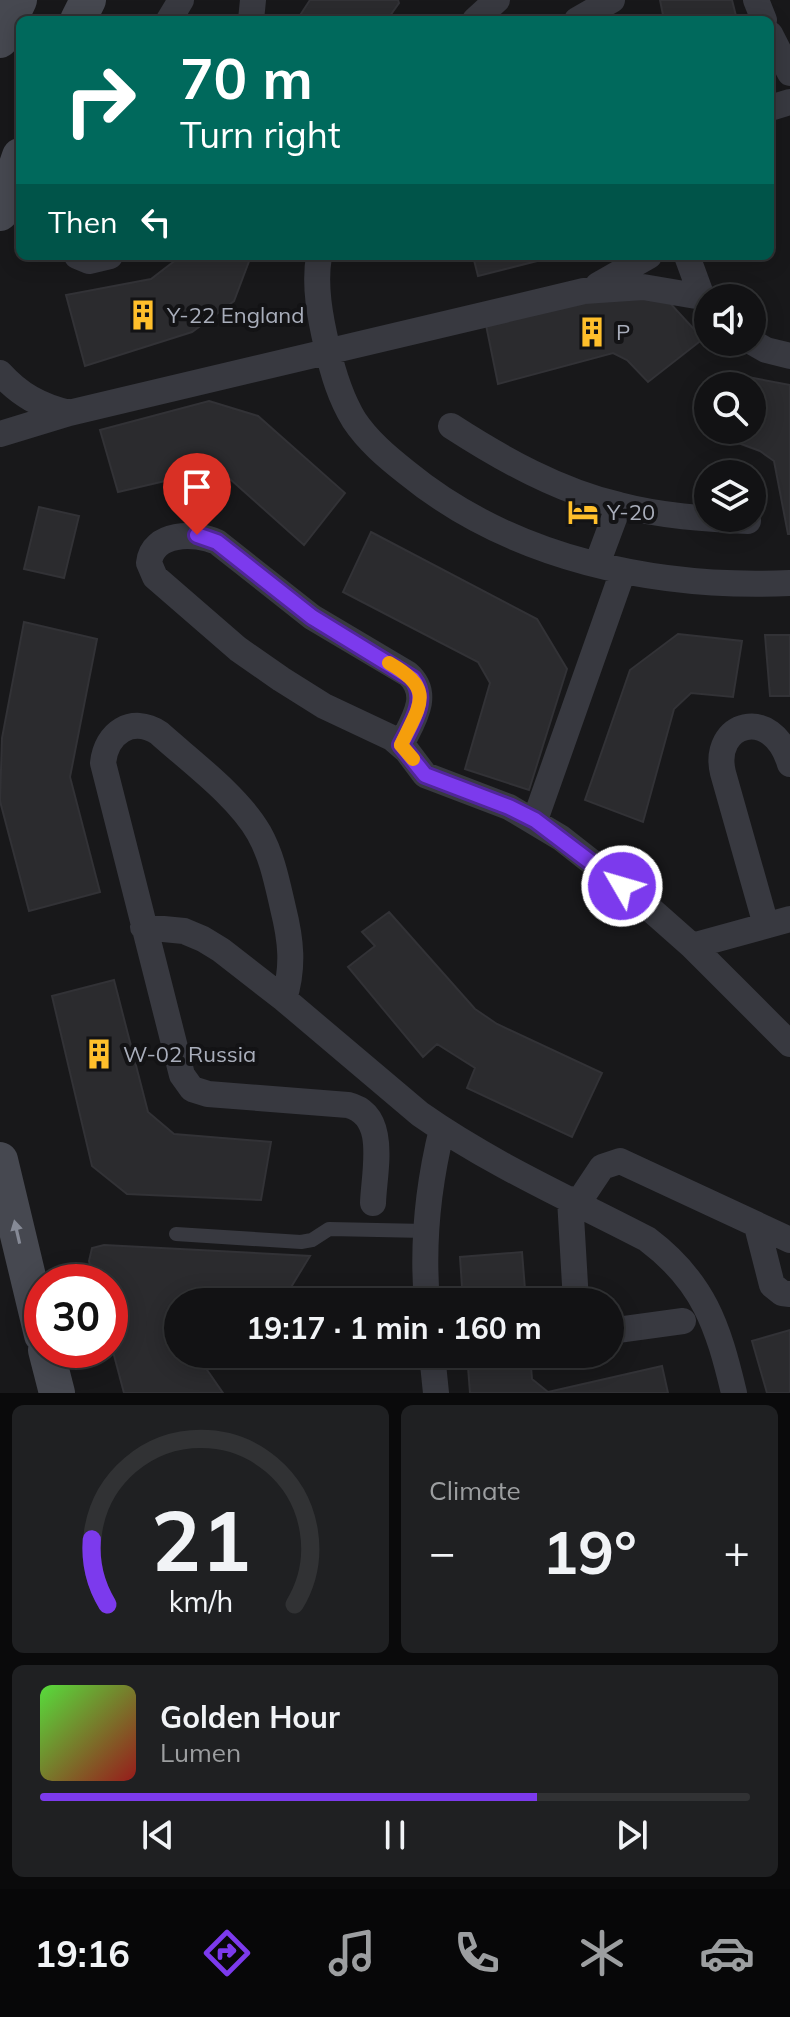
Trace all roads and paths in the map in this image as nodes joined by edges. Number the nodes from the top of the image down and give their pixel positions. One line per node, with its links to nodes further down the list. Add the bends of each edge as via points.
1 (19, 0): 4 (street)
2 (612, 0): 3 (street)
3 (584, 16)
4 (0, 40)
5 (774, 42): 6 (street)
6 (790, 73)
7 (16, 167): 8 (street)
8 (0, 213)
9 (319, 260): 16 (street, via 318,295)
10 (642, 260): 13 (street)
11 (689, 260): 12 (street)
12 (698, 284)
13 (584, 291): 14 (street, via 643,287); 16 (street)
14 (694, 298)
15 (766, 350): 17 (street)
16 (328, 351): 19 (street); 24 (street, via 355,421 417,482 518,539)
17 (790, 356)
18 (0, 373): 19 (street, via 34,402)
19 (69, 413): 21 (street)
20 (451, 426): 22 (street, via 534,474)
21 (0, 434)
22 (619, 505): 23 (street); 24 (street)
23 (694, 517)
24 (597, 564): 25 (street)
25 (623, 571): 26 (street, via 700,582); 29 (street)
26 (790, 583)
27 (401, 745): 27 (street, via 324,706 238,649 155,577 149,563 153,549 186,535 217,542 312,617 408,674 418,685 420,700); 29 (street, via 431,779)
28 (790, 764): 30 (street, via 781,741 760,727 737,731 722,749 720,761)
29 (535, 820): 32 (street)
30 (778, 922): 32 (street)
31 (143, 927): 33 (street, via 164,927 203,939); 33 (street, via 103,763 112,737 136,725 159,733 257,830 273,866 290,935); 38 (street, via 186,1083 200,1093 362,1110 375,1129)
32 (692, 946): 34 (street)
33 (284, 999): 35 (street)
34 (790, 1044)
35 (442, 1129): 37 (street); 40 (street)
36 (0, 1160): 43 (street, one-way to 36)
37 (574, 1201): 39 (street, via 602,1167 620,1161); 45 (street); 53 (street, via 647,1239 691,1280 719,1334)
38 (373, 1203)
39 (757, 1226): 42 (street); 46 (street, via 772,1285)
40 (426, 1231): 41 (lane, via 329,1229 301,1242); 44 (street)
41 (176, 1234)
42 (790, 1240)
43 (25, 1264)
44 (427, 1288)
45 (576, 1288)
46 (790, 1294)
47 (683, 1321): 48 (street)
48 (624, 1329)
49 (51, 1368): 51 (street)
50 (433, 1368): 52 (street)
51 (57, 1393)
52 (436, 1393)
53 (734, 1393)

